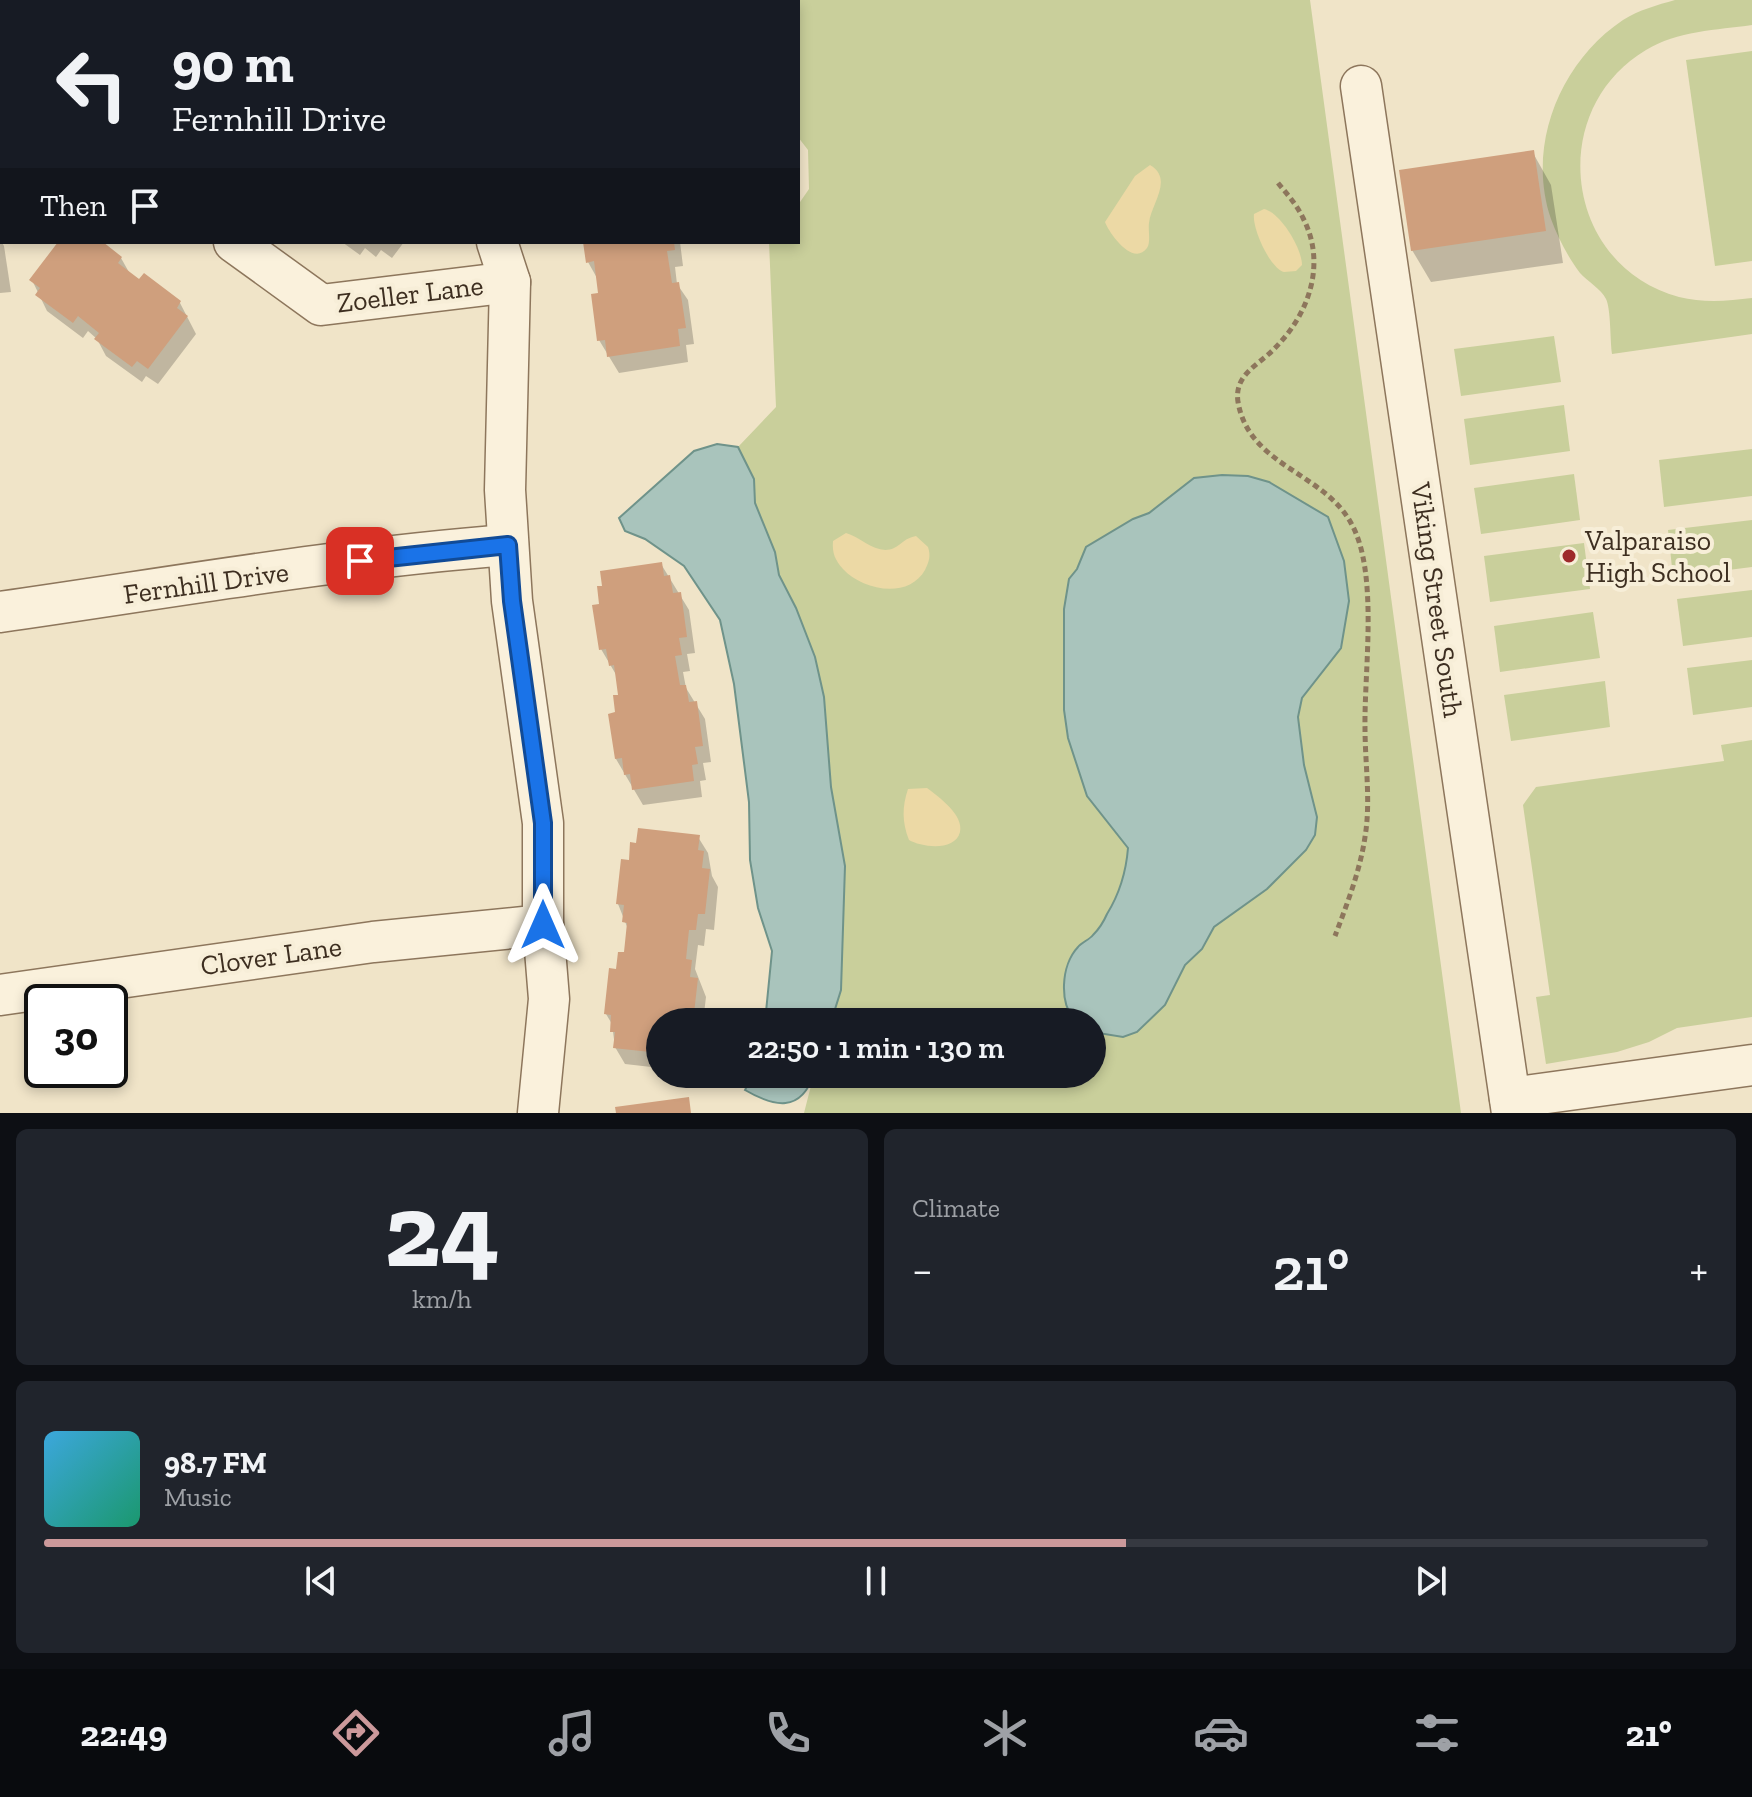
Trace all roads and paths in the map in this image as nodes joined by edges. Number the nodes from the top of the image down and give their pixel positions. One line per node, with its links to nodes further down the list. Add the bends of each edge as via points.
1 (1361, 86): 12 (street, Viking Street South)
2 (1278, 183): 9 (path, via 1309,231 1314,280 1287,335 1241,379 1238,400 1261,448 1330,497 1351,523 1366,584 1368,808 1359,864)
3 (237, 244): 5 (street, Zoeller Lane, via 321,305)
4 (498, 244): 5 (street)
5 (510, 282): 6 (street)
6 (508, 545): 7 (street, Fernhill Drive); 8 (street, via 543,823)
7 (0, 612)
8 (543, 925): 10 (street, Clover Lane, via 373,942); 13 (street, via 549,999)
9 (1335, 936)
10 (0, 995)
11 (1752, 1065): 12 (street)
12 (1511, 1106)
13 (538, 1113)

